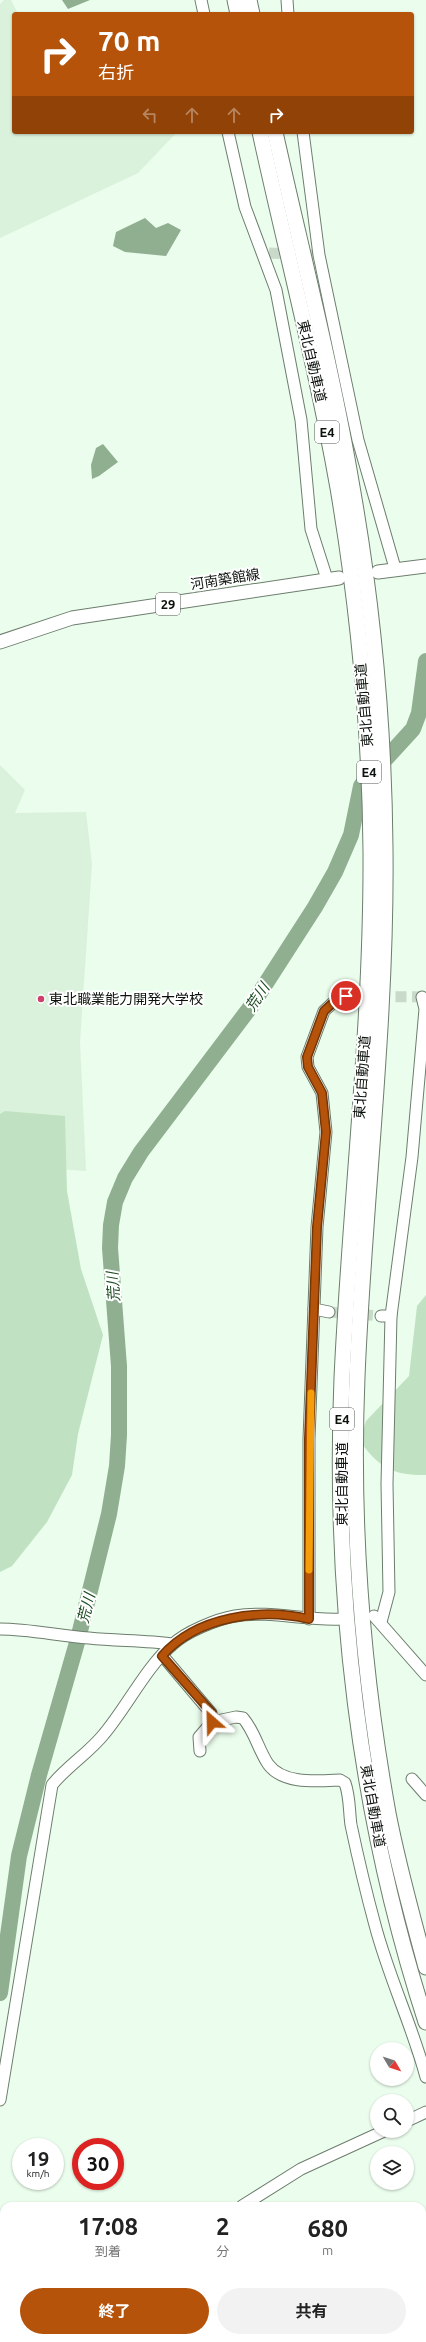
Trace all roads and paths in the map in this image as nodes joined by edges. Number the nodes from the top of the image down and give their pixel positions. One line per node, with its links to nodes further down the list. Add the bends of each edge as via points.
1 (201, 0): 5 (street)
2 (235, 0): 6 (highway)
3 (249, 0): 7 (highway)
4 (287, 0): 8 (street)
5 (204, 12)
6 (238, 12)
7 (252, 12)
8 (288, 12)
9 (228, 134): 16 (street, via 245,207 266,254 276,290 301,420 311,528)
10 (260, 134): 33 (highway, 東北自動車道 / E4, via 322,405 338,491 353,597 367,736 370,933 342,1381 342,1549 348,1640 359,1727 375,1820 392,1904)
11 (275, 134): 32 (highway, 東北自動車道 / E4, via 336,401 353,488 382,723 384,948 357,1380 357,1549 363,1636 386,1802 407,1899)
12 (303, 134): 14 (street, via 316,255 358,440)
13 (426, 566): 14 (main road)
14 (395, 568): 15 (main road)
15 (378, 572)
16 (333, 579): 17 (main road, 河南築館線 / 29, via 72,618)
17 (0, 642)
18 (346, 996): 20 (street, via 336,1000 324,1011 307,1057 308,1067 322,1093 325,1114)
19 (422, 997): 27 (street, via 425,1009 412,1157 386,1316 389,1592 378,1619)
20 (314, 1309): 21 (street); 22 (street, via 309,1439)
21 (329, 1312)
22 (309, 1619): 23 (street); 25 (street, via 299,1616 237,1616 221,1619)
23 (341, 1619)
24 (0, 1629): 25 (street)
25 (170, 1643): 26 (street)
26 (162, 1656): 28 (street, via 212,1713); 35 (street, via 103,1736 52,1785)
27 (426, 1675)
28 (212, 1722): 29 (street, via 199,1737); 34 (street, via 244,1718 268,1764 276,1772 302,1780 340,1780 345,1783 351,1823 389,1977 418,2049)
29 (200, 1751)
30 (412, 1779): 31 (street)
31 (426, 1795)
32 (426, 1966)
33 (426, 2022)
34 (426, 2077)
35 (0, 2100)
36 (426, 2112): 37 (street)
37 (414, 2117)
38 (370, 2137): 39 (street, via 301,2169)
39 (248, 2202)

